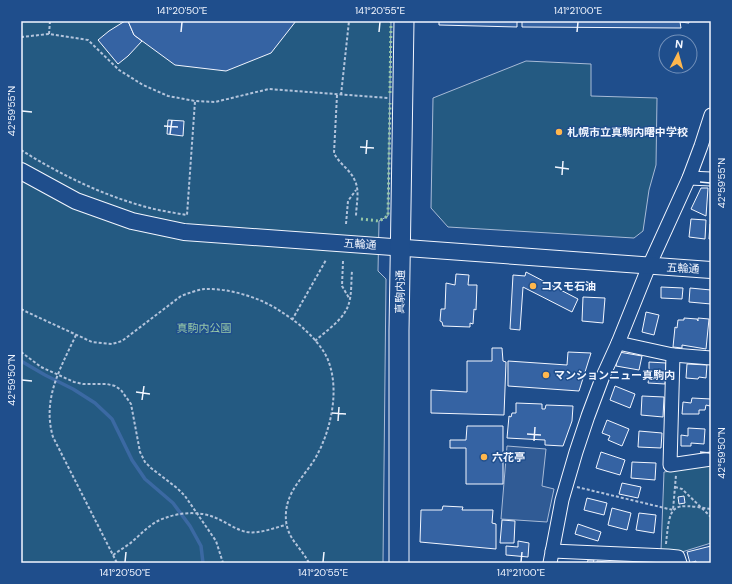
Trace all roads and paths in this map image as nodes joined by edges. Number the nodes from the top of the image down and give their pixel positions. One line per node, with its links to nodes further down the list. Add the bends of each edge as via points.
1 (50, 21): 4 (path)
2 (349, 21): 7 (path)
3 (404, 21): 18 (highway, 真駒内通)
4 (49, 34): 5 (path); 9 (path, via 88,40 119,70 143,85 168,96)
5 (21, 37)
6 (337, 95): 7 (path); 9 (path, via 269,89 216,102); 15 (path, via 334,153 355,180)
7 (341, 95): 8 (path)
8 (393, 99)
9 (195, 101): 11 (path, via 187,215 151,208 91,188 48,167)
10 (711, 115): 13 (street)
11 (21, 150)
12 (21, 171): 18 (main road, 五輪通, via 76,201 132,221 176,230)
13 (689, 178): 14 (street); 21 (street)
14 (711, 179)
15 (357, 189): 16 (path); 17 (path, via 348,201)
16 (356, 217)
17 (346, 224)
18 (400, 247): 21 (main road, 五輪通); 51 (highway, 真駒内通)
19 (326, 260): 26 (path)
20 (343, 261): 24 (path, via 342,286)
21 (649, 266): 22 (main road, 五輪通); 29 (street)
22 (711, 270)
23 (352, 271): 24 (path)
24 (350, 299): 28 (path, via 340,319)
25 (21, 308): 27 (path, via 28,314)
26 (292, 320): 27 (path, via 257,298 205,289 181,296 122,341 103,344); 28 (path, via 304,328)
27 (76, 335): 33 (path)
28 (315, 341): 43 (path, via 331,369 332,415 324,441 290,495)
29 (618, 343): 31 (street); 36 (street, via 588,416)
30 (21, 352): 33 (path)
31 (673, 355): 32 (street); 35 (street, via 670,465)
32 (711, 358)
33 (57, 375): 41 (path, via 74,382 107,384 121,390 131,404 140,452 145,462 185,496); 44 (path, via 49,414 53,437)
34 (711, 460): 35 (street)
35 (677, 464): 37 (path)
36 (567, 484): 40 (path); 46 (street)
37 (675, 487): 38 (path, via 682,489); 40 (path)
38 (702, 508): 39 (path); 40 (path, via 687,505); 42 (path)
39 (711, 509)
40 (673, 510): 45 (path)
41 (196, 513): 43 (path, via 215,517 245,532 257,532); 44 (path, via 164,518); 49 (path, via 216,541)
42 (711, 517)
43 (286, 525): 50 (path, via 295,544)
44 (113, 555): 48 (path)
45 (665, 556): 47 (street); 52 (street, via 678,557)
46 (551, 557): 47 (street)
47 (626, 558)
48 (117, 563)
49 (223, 563)
50 (309, 563)
51 (399, 563)
52 (680, 563)

